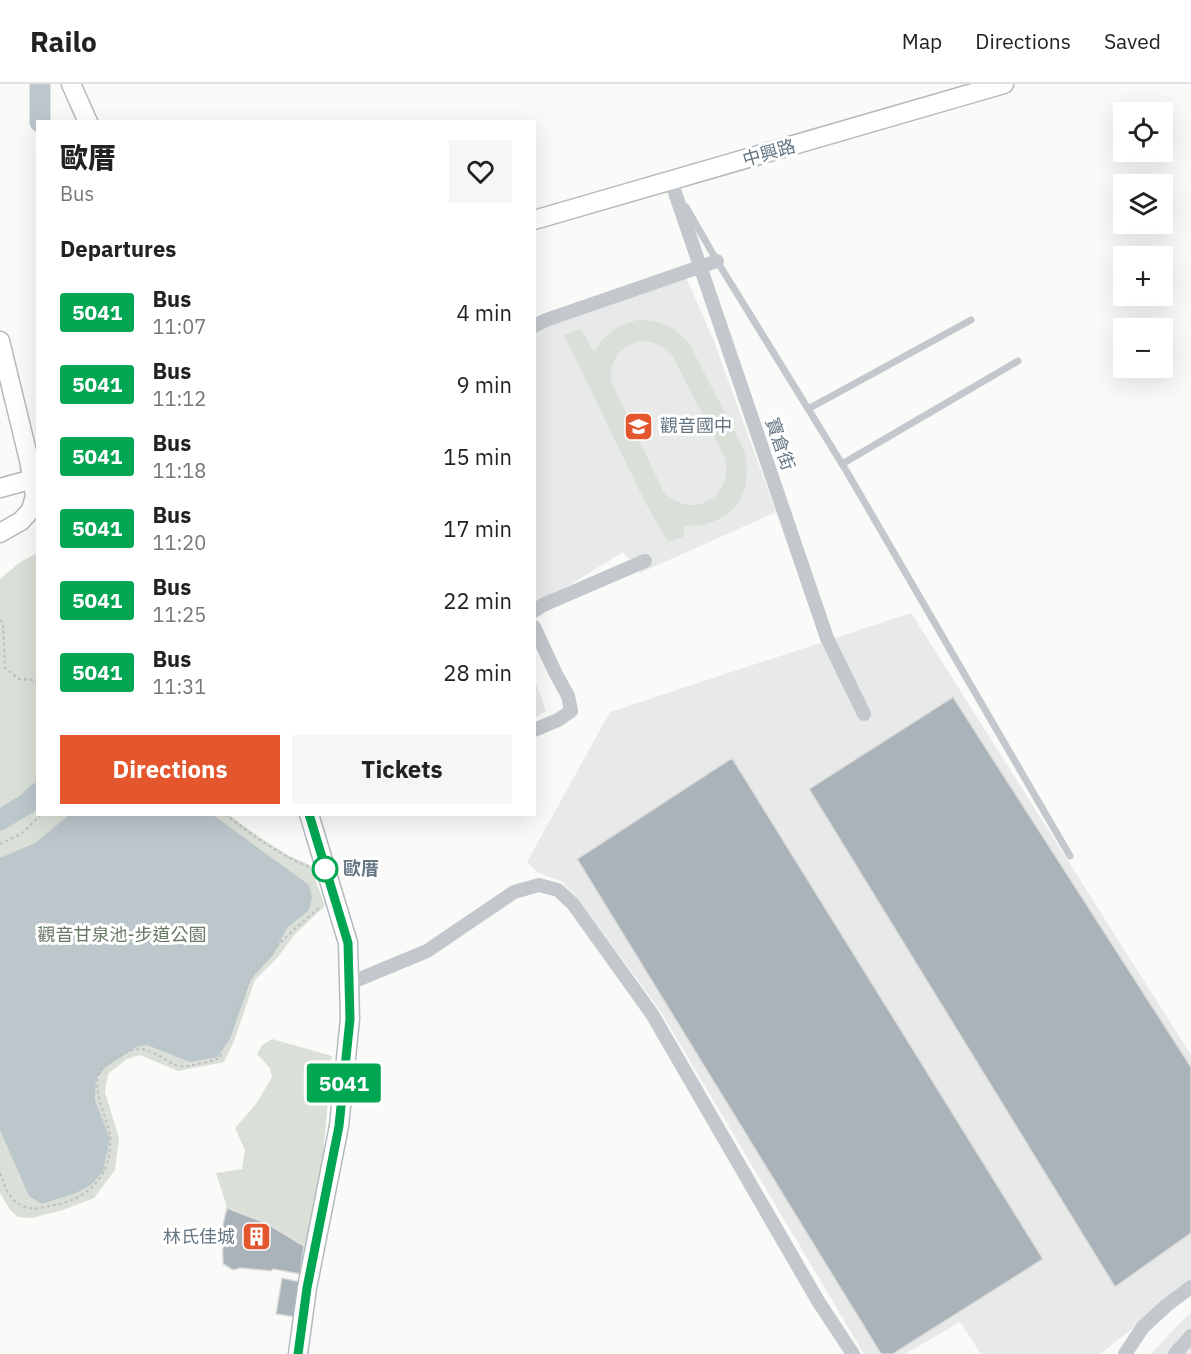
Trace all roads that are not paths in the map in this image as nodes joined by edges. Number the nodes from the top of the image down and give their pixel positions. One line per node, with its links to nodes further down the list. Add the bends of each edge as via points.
1 (71, 84): 3 (street)
2 (1004, 84): 4 (street, 中興路)
3 (87, 120)
4 (671, 181): 5 (street, 中興路); 6 (lane); 7 (street, 寶倉街)
5 (536, 219)
6 (717, 261): 7 (street); 12 (lane)
7 (700, 267): 9 (street); 21 (street, 寶倉街, via 827,638)
8 (971, 320): 12 (lane)
9 (536, 325)
10 (0, 340): 13 (street)
11 (1017, 361): 14 (lane)
12 (808, 409): 14 (lane)
13 (33, 458): 15 (street)
14 (842, 464): 24 (lane)
15 (33, 479): 16 (street); 17 (street, via 35,496 31,510)
16 (0, 488)
17 (0, 533)
18 (645, 561): 19 (street)
19 (536, 610)
20 (536, 631): 22 (street, via 568,696 571,711)
21 (864, 714)
22 (536, 729)
23 (310, 816): 25 (street, via 348,943)
24 (1070, 856)
25 (350, 983): 28 (street, via 339,1126); 29 (street, via 427,951 514,892 539,885 558,890 573,904 651,1014 818,1301)
26 (1191, 1287): 30 (street, via 1143,1328)
27 (1191, 1336): 31 (street)
28 (298, 1354)
29 (853, 1354)
30 (1125, 1354)
31 (1175, 1354)

